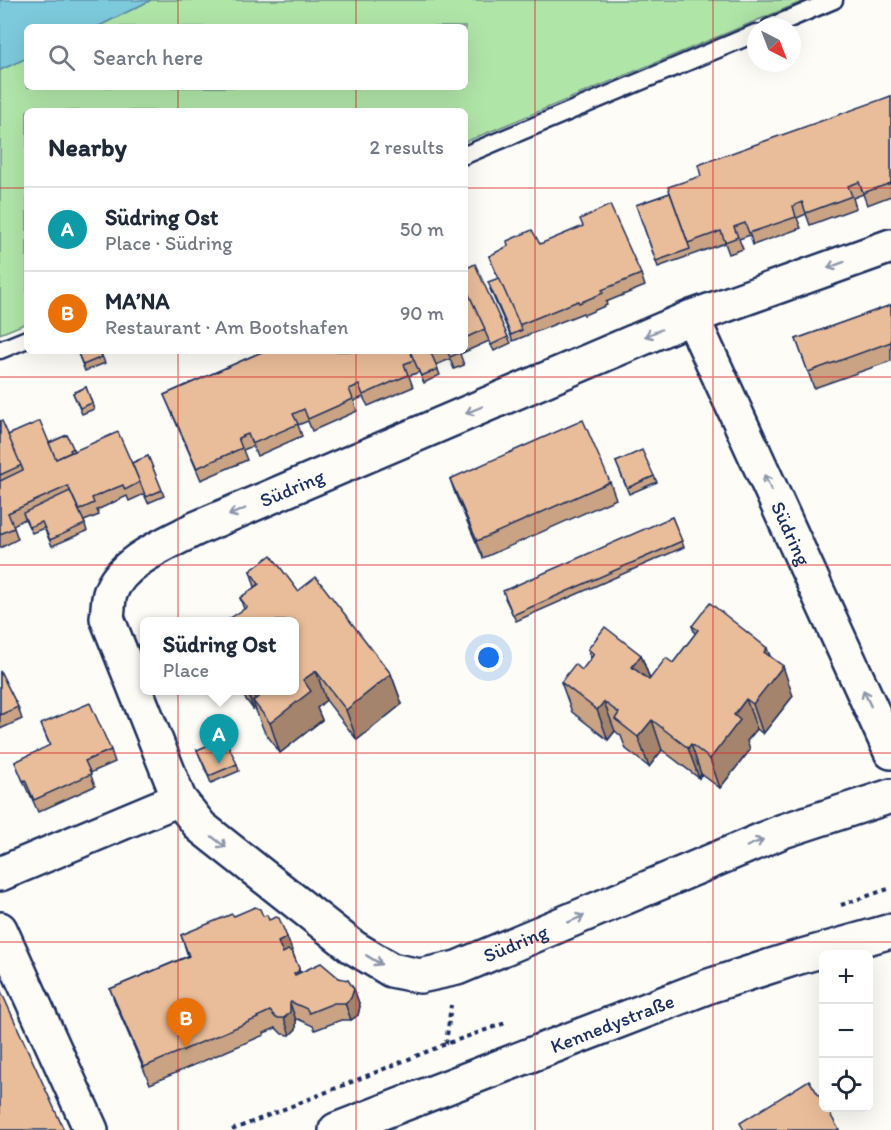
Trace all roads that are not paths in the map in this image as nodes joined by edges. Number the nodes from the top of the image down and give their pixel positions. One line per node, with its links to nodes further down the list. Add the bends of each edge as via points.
1 (834, 0): 2 (lane)
2 (791, 18)
3 (747, 37): 4 (lane)
4 (468, 154)
5 (891, 246): 6 (street, Südring, one-way to 6)
6 (692, 316): 9 (street, Südring, one-way to 6); 11 (street, Südring, one-way to 11, via 195,530 154,550 120,574 110,595 107,618)
7 (24, 340): 8 (lane)
8 (0, 351)
9 (891, 752)
10 (891, 796): 11 (street, Südring, one-way to 10, via 201,827 353,947 391,970 420,975 457,969 783,831)
11 (179, 799): 12 (street)
12 (0, 874)
13 (891, 931): 16 (street, Kennedystraße, via 709,986)
14 (2, 942): 15 (street)
15 (91, 1130)
16 (336, 1130)

